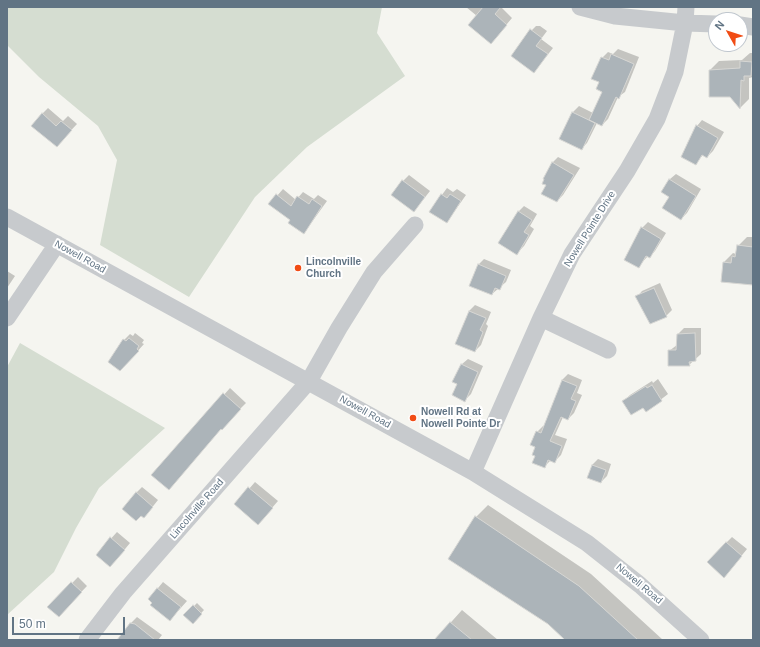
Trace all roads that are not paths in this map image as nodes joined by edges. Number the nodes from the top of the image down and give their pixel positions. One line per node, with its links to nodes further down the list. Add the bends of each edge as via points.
1 (580, 7): 2 (street, via 615,16)
2 (685, 15): 3 (street); 8 (street, Nowell Pointe Drive, via 675,72 657,119 627,171 572,254)
3 (708, 22)
4 (7, 217): 6 (street, Nowell Road)
5 (414, 225): 10 (street, Lincolnville Road, via 374,272)
6 (56, 244): 7 (street); 10 (street, Nowell Road)
7 (7, 318)
8 (542, 318): 9 (street); 11 (street, Nowell Pointe Drive)
9 (608, 350)
10 (309, 381): 11 (street, Nowell Road); 12 (street, Lincolnville Road, via 123,593)
11 (473, 472): 13 (street, Nowell Road, via 587,543 640,585)
12 (87, 640)
13 (701, 640)

